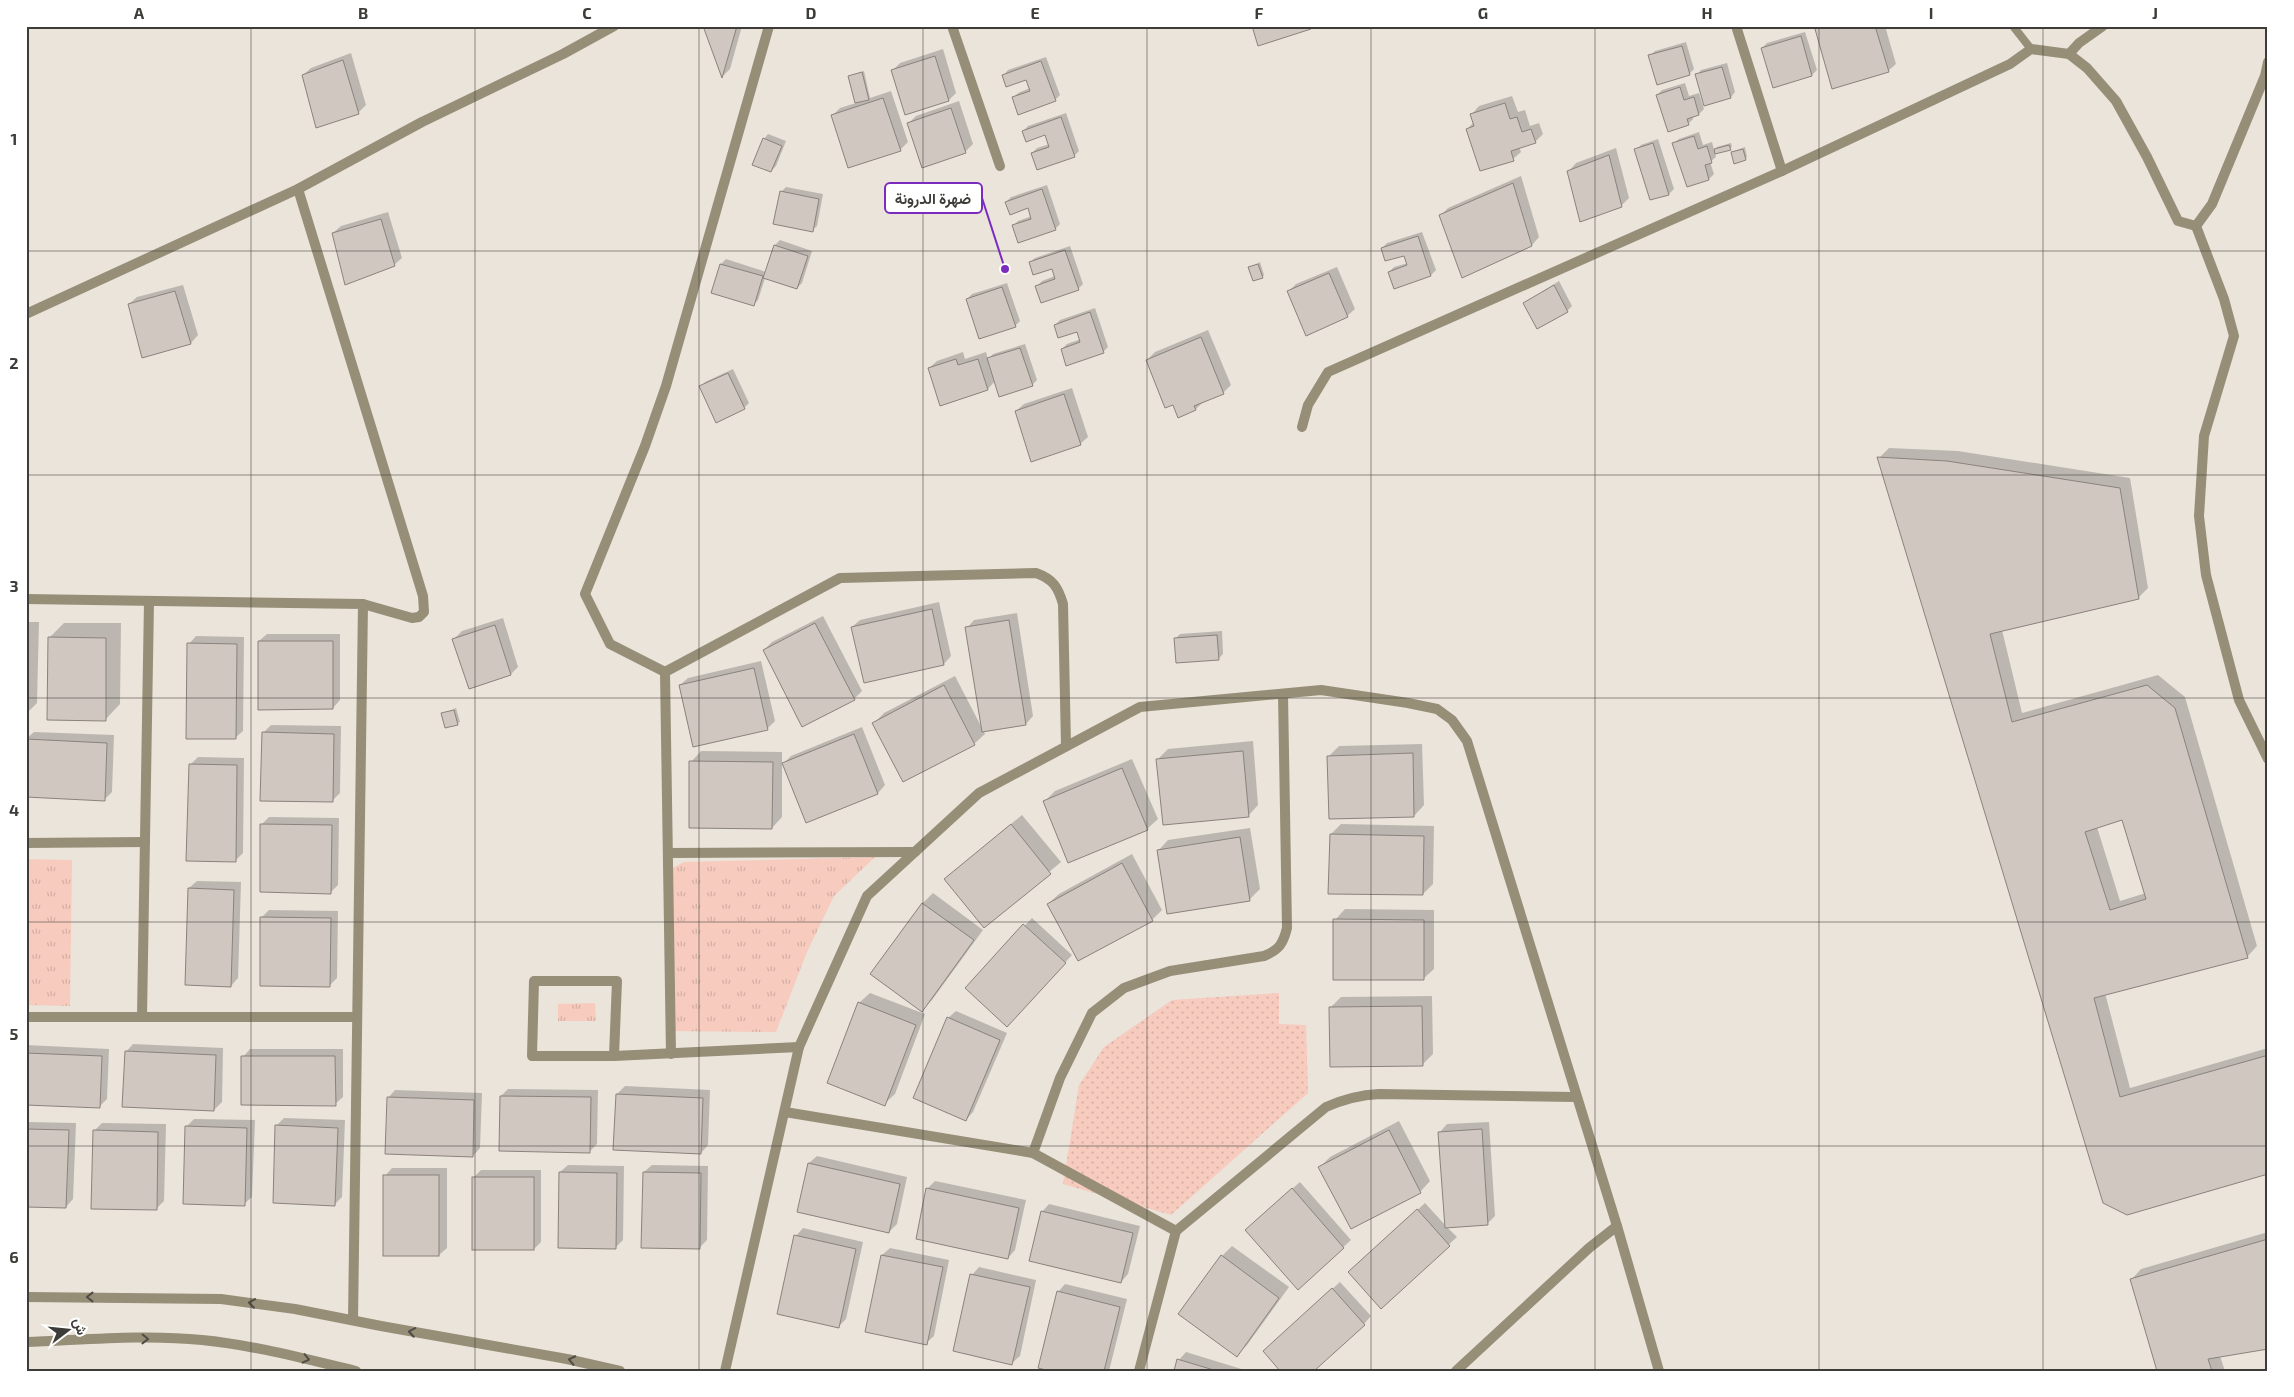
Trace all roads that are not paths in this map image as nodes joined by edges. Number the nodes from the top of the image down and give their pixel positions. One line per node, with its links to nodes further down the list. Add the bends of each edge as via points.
1 (614, 26): 12 (street, via 422,122)
2 (769, 26): 19 (street, via 666,386 585,594 610,644)
3 (952, 26): 10 (street)
4 (1736, 26): 11 (street)
5 (2013, 26): 7 (lane)
6 (2103, 26): 8 (street)
7 (2031, 50): 8 (street); 11 (street, via 2010,64)
8 (2069, 54): 13 (street, via 2087,68 2116,101 2178,221)
9 (2268, 62): 13 (street, via 2212,204)
10 (1000, 166)
11 (1782, 171): 15 (street, via 1328,372 1308,405)
12 (298, 190): 14 (street); 18 (street, via 422,596 424,612 412,618)
13 (2196, 226): 22 (street, via 2224,299 2234,336 2204,436 2199,516 2206,575 2239,700)
14 (26, 314)
15 (1302, 427)
16 (26, 599): 17 (street)
17 (149, 601): 18 (street); 23 (street)
18 (363, 604): 29 (street)
19 (665, 672): 21 (street, via 840,578 1036,573 1048,577 1058,588 1062,604); 26 (street)
20 (1283, 694): 21 (street, via 1140,707); 33 (street, via 1321,690 1408,702 1437,709 1452,720 1467,741); 35 (street, via 1287,928 1283,944 1264,956 1170,971 1124,988 1092,1013 1060,1078)
21 (1066, 746): 25 (street, via 979,793)
22 (2268, 759)
23 (145, 842): 24 (street); 28 (street)
24 (26, 843)
25 (915, 852): 26 (street); 30 (street, via 867,896)
26 (668, 853): 31 (street)
27 (26, 1017): 28 (street)
28 (142, 1017): 29 (street)
29 (357, 1017): 39 (street)
30 (799, 1047): 31 (street); 34 (street)
31 (671, 1054): 32 (street)
32 (614, 1056): 32 (street, via 532,1056 534,980 617,981)
33 (1576, 1097): 36 (street); 37 (street, via 1379,1094 1343,1100 1326,1107)
34 (785, 1112): 35 (street); 43 (street)
35 (1033, 1153): 37 (street)
36 (1617, 1226): 45 (street); 46 (street)
37 (1176, 1231): 44 (street)
38 (26, 1297): 39 (street, one-way to 38, via 295,1308 221,1299)
39 (353, 1320): 42 (street, one-way to 39)
40 (26, 1342): 41 (street, one-way to 41, via 134,1338 200,1340 250,1346)
41 (356, 1371)
42 (620, 1371)
43 (726, 1371)
44 (1139, 1371)
45 (1456, 1371)
46 (1659, 1371)

